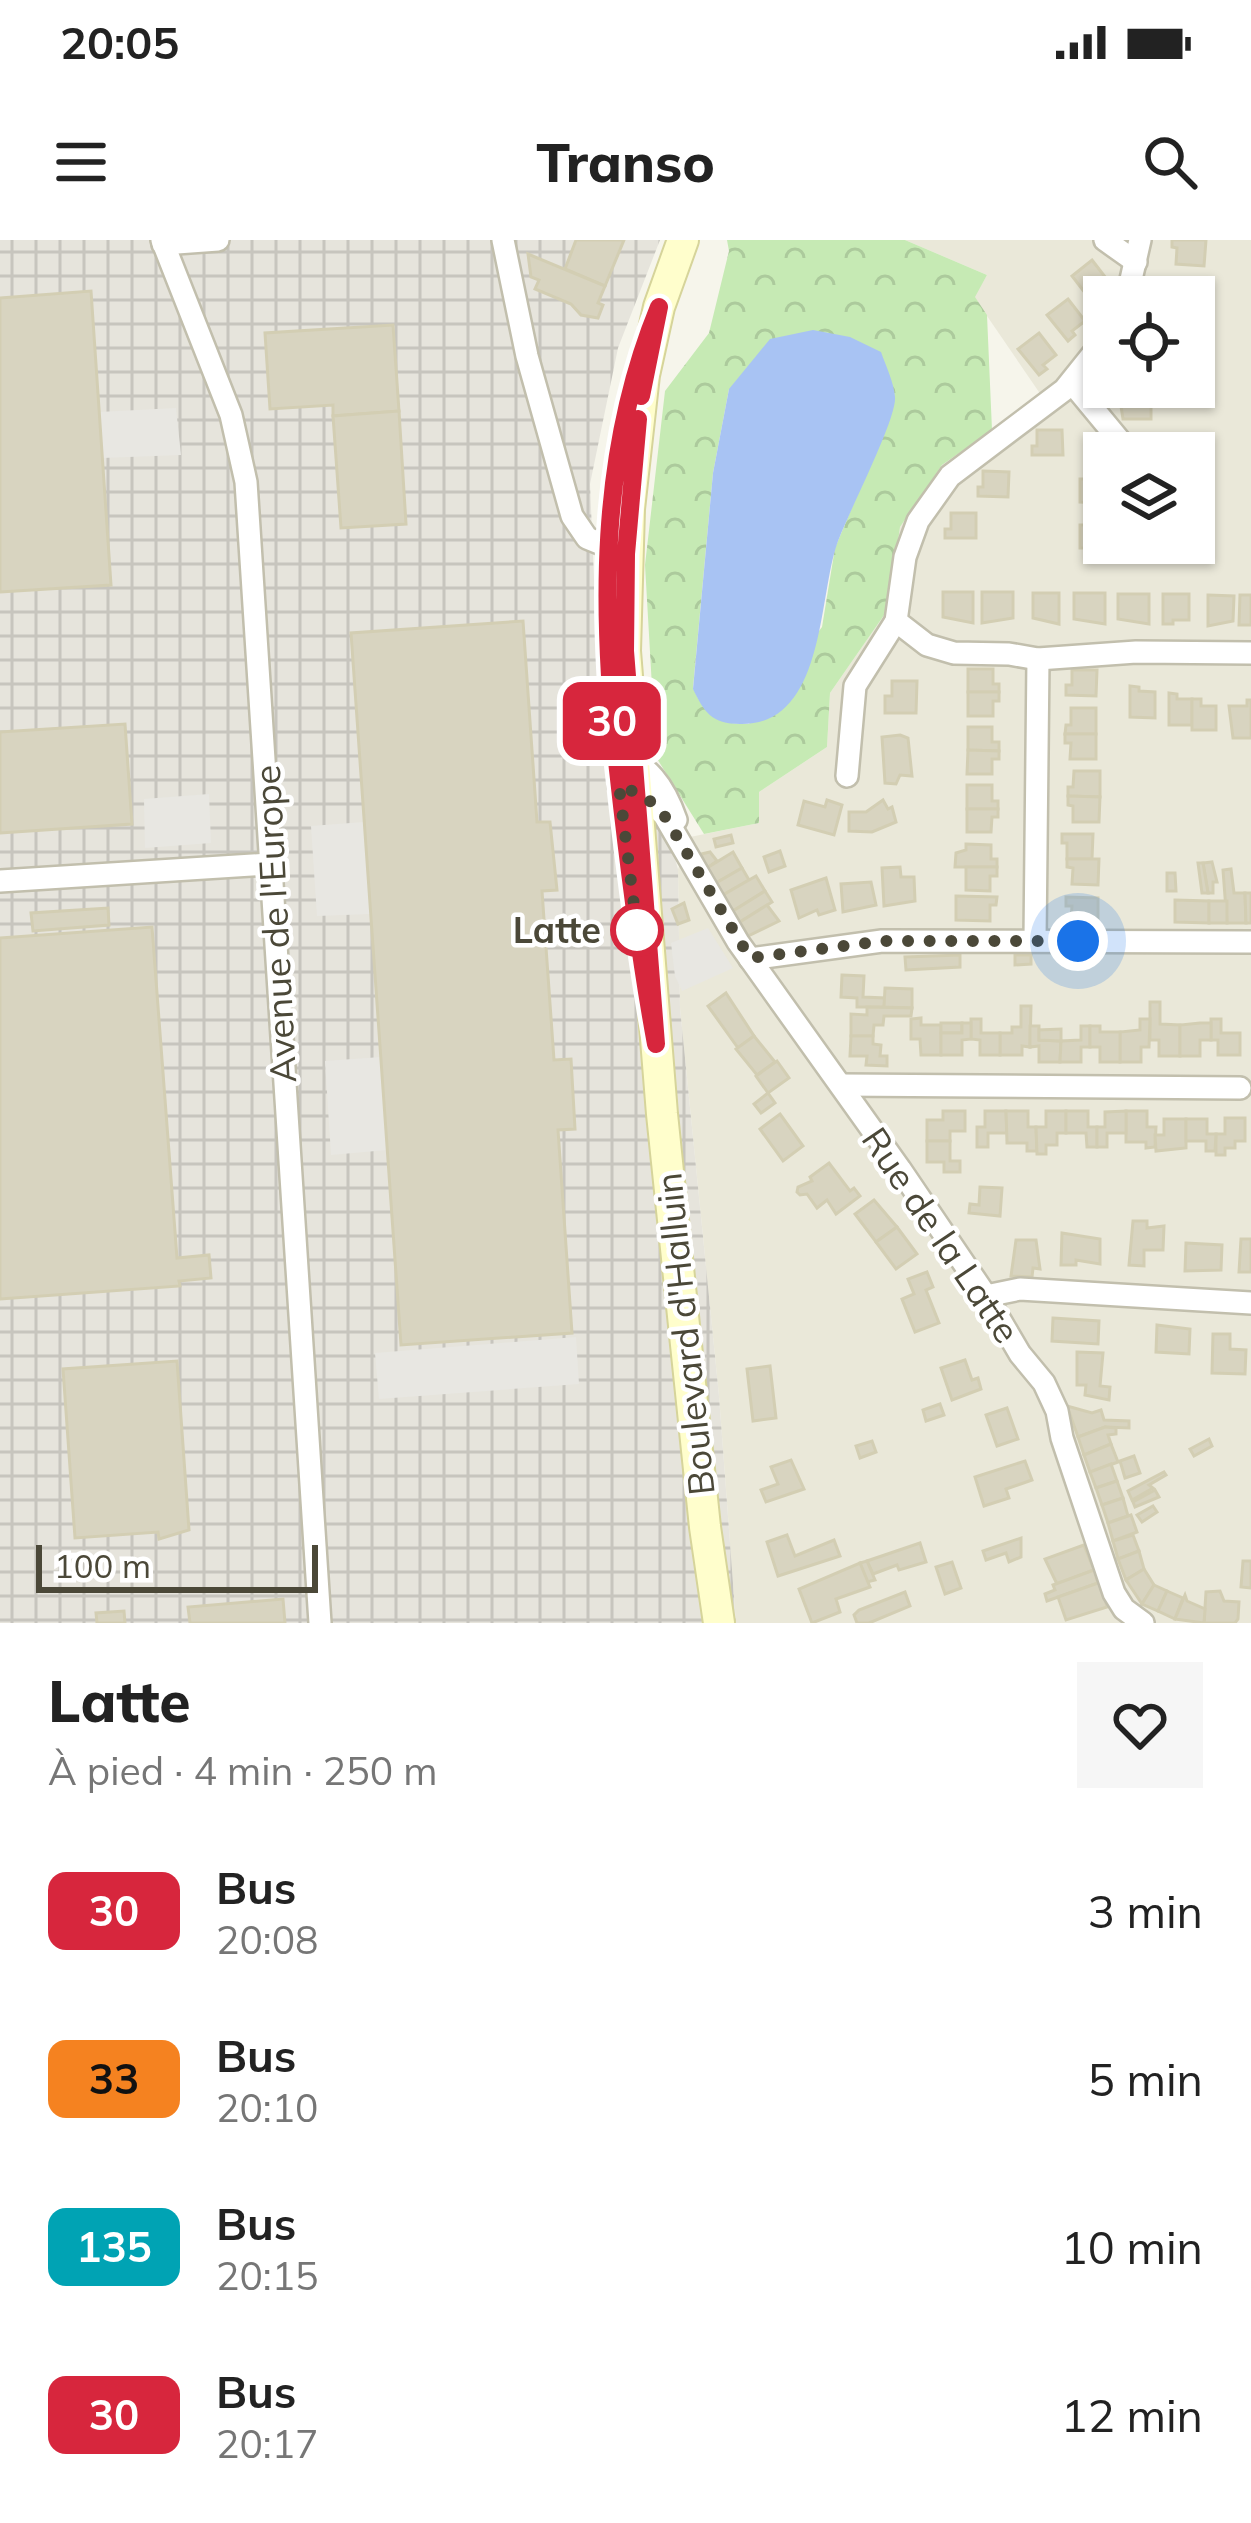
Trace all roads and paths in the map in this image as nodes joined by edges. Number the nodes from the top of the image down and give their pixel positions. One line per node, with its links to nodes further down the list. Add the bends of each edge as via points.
1 (218, 240): 5 (street)
2 (503, 240): 10 (street, via 572,516 582,533)
3 (683, 240): 10 (main road, Boulevard d'Halluin, via 624,418)
4 (1105, 240): 6 (street)
5 (163, 242): 16 (street, Avenue de l'Europe, via 243,464)
6 (1138, 251)
7 (1083, 368): 8 (street)
8 (1072, 383): 9 (street); 11 (street, via 958,468 934,496 909,544)
9 (1113, 432)
10 (617, 551): 14 (main road, Boulevard d'Halluin, via 607,646)
11 (896, 621): 13 (street, via 945,652); 15 (street, via 855,686)
12 (1251, 653): 13 (street)
13 (1038, 659): 19 (street)
14 (627, 772): 17 (street, Rue de la Latte); 17 (street, Rue de la Latte, via 649,770 666,794); 27 (main road, Boulevard d'Halluin)
15 (847, 776)
16 (269, 864): 18 (street); 26 (street, Avenue de l'Europe)
17 (693, 866): 21 (street, Rue de la Latte)
18 (0, 881)
19 (1035, 940): 20 (street); 21 (street, via 858,943)
20 (1251, 942)
21 (750, 958): 22 (street, Rue de la Latte)
22 (841, 1085): 23 (street); 24 (street, Rue de la Latte)
23 (1240, 1088)
24 (986, 1296): 25 (street, via 1020,1289); 28 (street, Rue de la Latte, via 1053,1402 1114,1593)
25 (1251, 1303)
26 (320, 1623)
27 (719, 1623)
28 (1142, 1623)

